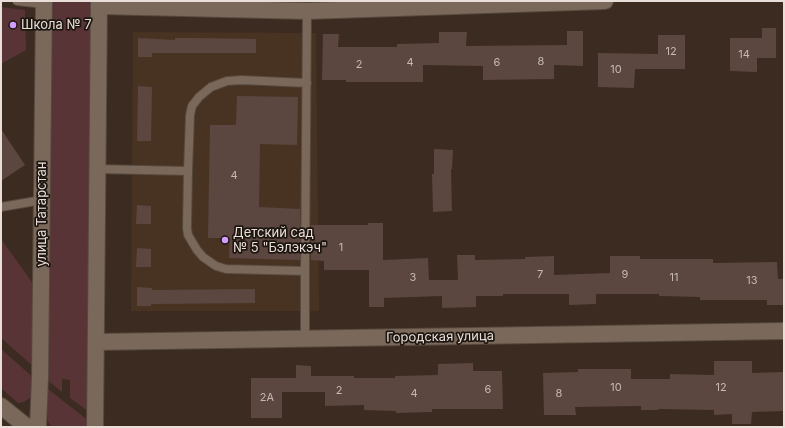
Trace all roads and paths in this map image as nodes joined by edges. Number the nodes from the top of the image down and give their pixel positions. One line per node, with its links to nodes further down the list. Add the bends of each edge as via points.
1 (17, 1): 3 (lane)
2 (605, 1): 5 (street)
3 (44, 2): 9 (street, улица Татарстан)
4 (99, 4): 5 (street); 7 (street)
5 (307, 10): 6 (lane)
6 (306, 83): 8 (lane, via 241,80 227,81 212,87 192,106); 11 (lane)
7 (96, 168): 8 (lane); 14 (street)
8 (188, 170): 11 (lane, via 188,235 203,257 226,269)
9 (42, 200): 10 (lane); 17 (street, улица Татарстан)
10 (1, 207)
11 (305, 271): 13 (lane)
12 (784, 331): 13 (street, Городская улица)
13 (305, 339): 14 (street, Городская улица)
14 (96, 342): 18 (street)
15 (1, 406): 16 (street)
16 (27, 427)
17 (38, 427)
18 (95, 427)

